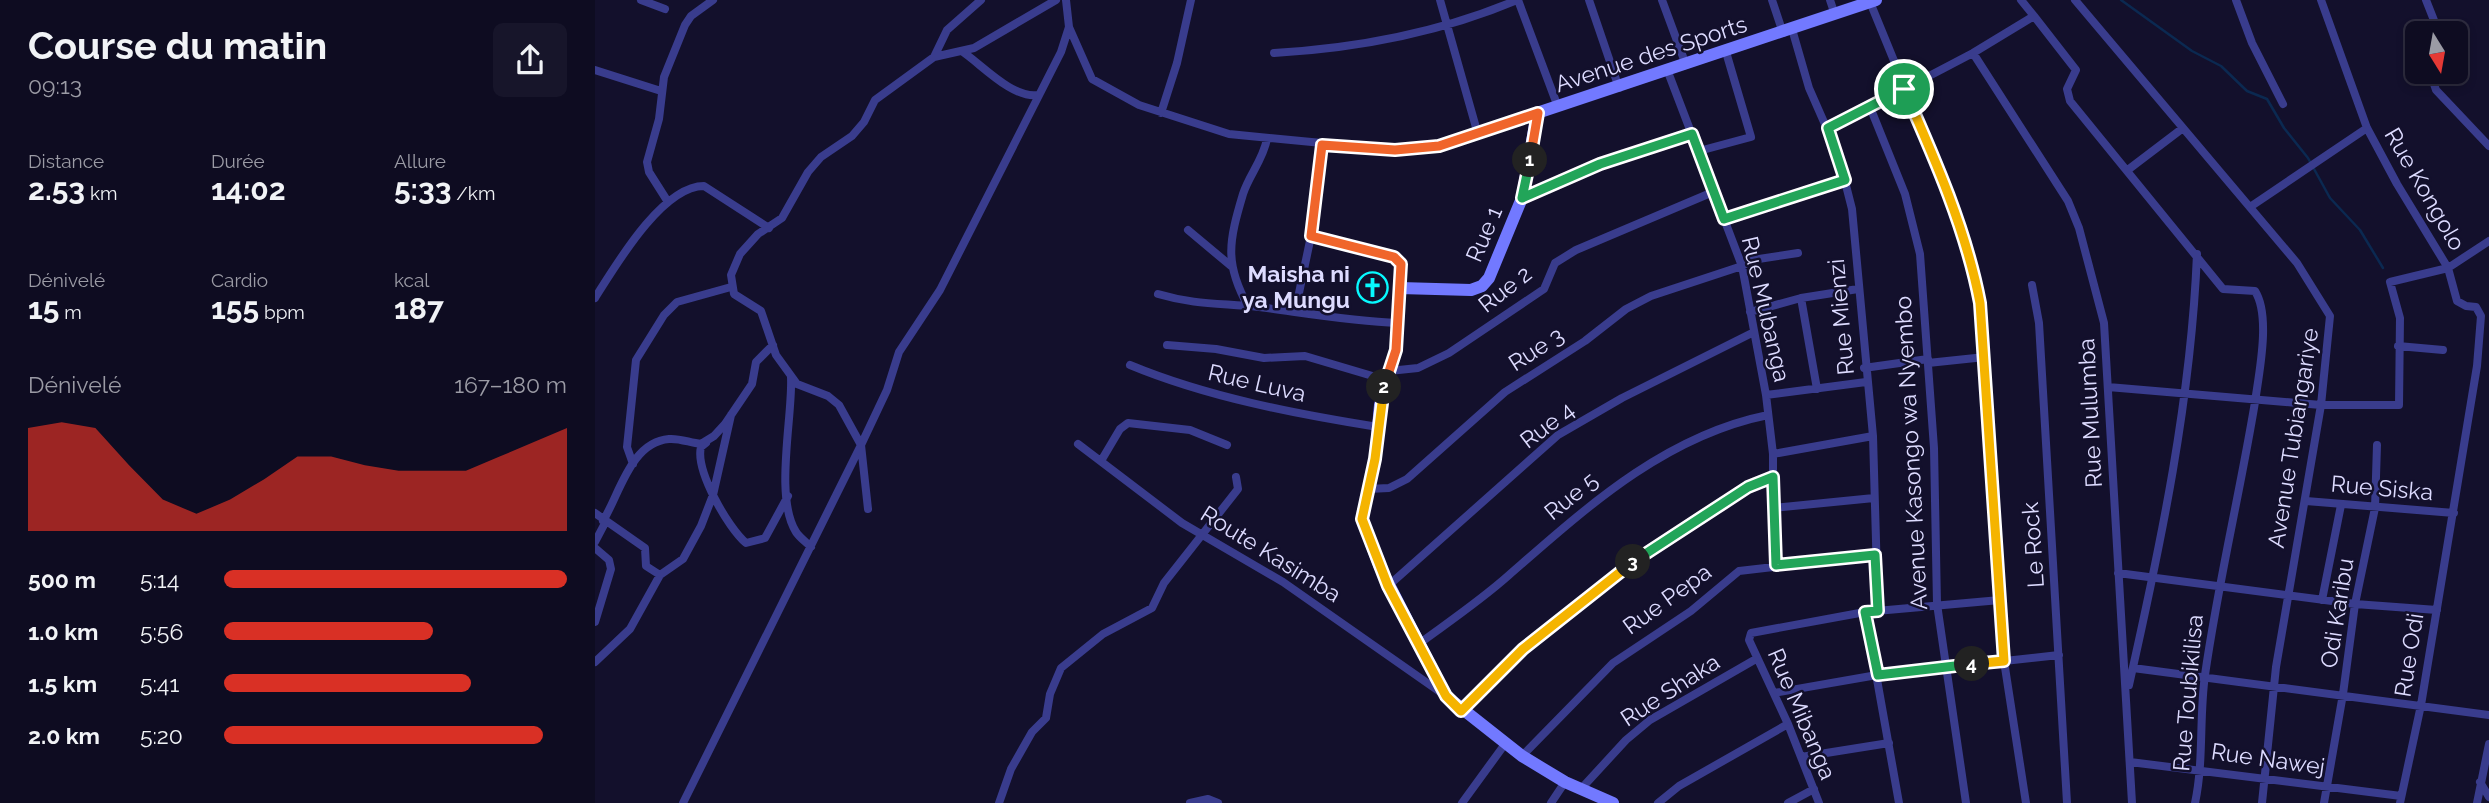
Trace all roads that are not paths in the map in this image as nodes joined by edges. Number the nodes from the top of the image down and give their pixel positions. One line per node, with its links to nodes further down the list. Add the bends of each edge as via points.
1 (641, 0): 19 (street)
2 (713, 0): 37 (street, via 685,26)
3 (981, 0): 30 (street, via 947,30)
4 (1056, 0): 26 (street)
5 (1066, 0): 24 (street)
6 (1191, 0): 42 (street)
7 (1440, 0): 23 (street)
8 (1518, 0): 23 (street); 40 (street)
9 (1589, 0): 35 (street)
10 (1662, 0): 31 (street)
11 (1772, 0): 25 (street, Rue Mienzi)
12 (1831, 0): 20 (street)
13 (2021, 0): 21 (street)
14 (2075, 0): 45 (street, Avenue Tubiangariye)
15 (2236, 0): 39 (street)
16 (2321, 0): 46 (street, Rue Kongolo)
17 (2426, 0): 22 (street)
18 (1873, 1): 20 (street, Avenue des Sports); 36 (street)
19 (665, 9)
20 (1835, 15): 25 (street, Avenue des Sports)
21 (2035, 16): 29 (street); 53 (street, via 2076,70 2067,89 2070,101)
22 (2434, 21)
23 (1448, 24): 28 (street, via 1343,49); 47 (street)
24 (1069, 27): 38 (street); 42 (street, Avenue des Sports, via 1091,79)
25 (1787, 31): 27 (street, Avenue des Sports); 44 (street, Rue Mienzi)
26 (963, 52): 30 (street); 38 (street, via 1027,96)
27 (1726, 52): 31 (street, Avenue des Sports); 52 (street, via 1751,136)
28 (1274, 53)
29 (1973, 53): 36 (street); 92 (street, Rue Mulumba, via 2068,201 2079,228 2104,323)
30 (934, 57): 60 (street, via 874,100 864,122 821,157 782,218)
31 (1685, 65): 33 (street, Avenue des Sports)
32 (595, 70): 37 (street)
33 (1668, 72): 35 (street, Avenue des Sports); 48 (street, Rue Mubanga)
34 (2434, 84): 51 (street)
35 (1619, 88): 40 (street, Avenue des Sports)
36 (1904, 89): 41 (street); 85 (street, via 1946,188 1972,270)
37 (661, 91): 57 (street, via 647,162)
38 (1038, 96): 104 (street, via 940,290 899,352)
39 (2283, 104)
40 (1558, 107): 43 (street, Avenue des Sports)
41 (1870, 107): 44 (street); 86 (street, Avenue Kasongo wa Nyembo, via 1914,226)
42 (1161, 113): 49 (street, Avenue des Sports, via 1230,134)
43 (1538, 113): 47 (street, Avenue des Sports); 56 (street, Rue 1)
44 (1828, 128): 54 (street, Rue Mienzi)
45 (2183, 128): 53 (street); 58 (street, Avenue Tubiangariye)
46 (2367, 128): 58 (street); 68 (street, Rue Kongolo)
47 (1477, 131): 50 (street, Avenue des Sports, via 1439,146 1395,150)
48 (1692, 134): 52 (street, Rue Mubanga); 56 (street, Rue 1, via 1600,164)
49 (1267, 139): 50 (street, Avenue des Sports); 66 (street, via 1244,194)
50 (1322, 145): 62 (street)
51 (2489, 146)
52 (1699, 151): 55 (street, Rue Mubanga)
53 (2129, 169): 65 (street)
54 (1845, 180): 59 (street); 72 (street, Rue Mienzi)
55 (1713, 191): 59 (street, Rue Mubanga); 90 (street, Rue 2, via 1576,250 1552,268 1544,289 1449,353 1418,368)
56 (1522, 198): 71 (street, Rue 1, via 1482,286 1471,290)
57 (668, 202): 60 (street, via 686,189 704,186); 74 (street, via 626,250)
58 (2250, 207): 97 (street, Avenue Tubiangariye, via 2328,309 2331,324)
59 (1724, 219): 67 (street, Rue Mubanga)
60 (769, 228): 70 (street, via 740,254)
61 (1188, 230): 66 (street)
62 (1311, 236): 71 (street, Route Kasimba, via 1394,257 1401,264); 77 (street)
63 (2489, 241): 68 (street)
64 (1798, 253): 67 (street, Rue 3, via 1752,260)
65 (2197, 254): 94 (street); 96 (street, Rue Toubikilisa, via 2223,289 2248,289 2258,297 2262,322)
66 (1231, 266): 76 (street)
67 (1742, 266): 78 (street, Rue Mubanga); 112 (street, Rue 3, via 1651,296 1626,309 1505,392 1407,480 1389,488)
68 (2448, 268): 83 (street, via 2391,280 2400,318); 122 (street, Rue Kongolo, via 2457,301 2476,307 2481,316)
69 (2032, 285): 145 (street, Le Rock, via 2039,323)
70 (731, 287): 81 (street, via 734,294 761,311); 109 (street, via 677,302 636,360 627,447)
71 (1400, 288): 79 (street, Route Kasimba)
72 (1858, 289): 75 (street); 88 (street, Rue Mienzi)
73 (1158, 294): 76 (street, via 1195,304)
74 (595, 298)
75 (1801, 298): 78 (street); 93 (street)
76 (1248, 306): 77 (street)
77 (1295, 312): 79 (street)
78 (1750, 312): 80 (street, Rue Mubanga)
79 (1398, 323): 90 (street, Route Kasimba, via 1396,350)
80 (1754, 332): 95 (street, Rue Mubanga); 134 (street, Rue 4, via 1558,435)
81 (773, 345): 89 (street); 98 (street, via 756,362 753,384)
82 (1167, 345): 90 (street, Rue 2, via 1264,358 1305,356)
83 (2399, 345): 84 (street); 97 (street, via 2399,405)
84 (2443, 350)
85 (1985, 358): 86 (street); 136 (street)
86 (1928, 361): 88 (street); 138 (street, Avenue Kasongo wa Nyembo)
87 (1130, 365): 100 (street, Rue Luva, via 1212,394)
88 (1864, 368): 91 (street, Rue Mienzi)
89 (790, 374): 104 (street, via 804,389 828,396 839,405); 114 (street)
90 (1387, 375): 100 (street, Route Kasimba)
91 (1865, 382): 93 (street); 101 (street, Rue Mienzi)
92 (2108, 387): 94 (street); 130 (street, Rue Mulumba)
93 (1817, 389): 95 (street)
94 (2187, 392): 96 (street); 132 (street)
95 (1766, 395): 99 (street, Rue Mubanga)
96 (2256, 398): 97 (street); 133 (street, Rue Toubikilisa)
97 (2321, 405): 116 (street, Avenue Tubiangariye)
98 (731, 415): 102 (street); 113 (street)
99 (1768, 415): 107 (street, Rue Mubanga); 144 (street, Rue 5, via 1727,425 1678,447 1611,488 1507,577)
100 (1378, 427): 112 (street, Route Kasimba)
101 (1873, 436): 107 (street); 115 (street, Rue Mienzi)
102 (706, 443): 109 (street, via 671,438 655,441 644,447); 113 (street, via 700,458)
103 (1078, 443): 108 (street, Route Kasimba)
104 (862, 445): 120 (street); 126 (street)
105 (1227, 445): 108 (street, via 1190,430 1128,423)
106 (2377, 445): 119 (street, Odi Karibu)
107 (1773, 454): 111 (street, Rue Mubanga)
108 (1101, 461): 124 (street, Route Kasimba)
109 (633, 464): 123 (street)
110 (1236, 477): 124 (street, via 1238,489)
111 (1773, 477): 118 (street, Rue Mubanga); 159 (street, via 1725,502 1608,579 1523,649)
112 (1368, 489): 134 (street, Route Kasimba, via 1362,519)
113 (713, 495): 114 (street, via 740,538 751,544 771,531); 131 (street, via 683,559)
114 (787, 496): 126 (street, via 796,532)
115 (1874, 498): 118 (street); 128 (street, Rue Mienzi)
116 (2307, 501): 117 (street, Rue Siska); 135 (street, Avenue Tubiangariye)
117 (2341, 505): 119 (street, Rue Siska); 137 (street)
118 (1773, 508): 129 (street, Rue Mubanga)
119 (2375, 508): 122 (street, Rue Siska); 139 (street, Odi Karibu)
120 (868, 509)
121 (595, 513): 123 (street)
122 (2454, 513): 140 (street, Rue Odi)
123 (604, 522): 125 (street); 131 (street, via 645,548 646,566)
124 (1201, 535): 157 (street, Route Kasimba, via 1280,580); 178 (street, via 1164,583 1152,608 1103,634 1061,668 1044,721 1032,732 1011,769)
125 (595, 542)
126 (811, 547): 177 (street)
127 (595, 548): 143 (street, via 609,559 611,569)
128 (1875, 555): 129 (street, Rue Pepa); 141 (street, Rue Mienzi)
129 (1776, 565): 165 (street, Rue Pepa, via 1738,571 1691,611 1636,645)
130 (2118, 573): 132 (street); 156 (street, Rue Mulumba)
131 (660, 575): 148 (street, via 631,629)
132 (2153, 576): 133 (street); 150 (street)
133 (2218, 585): 135 (street); 152 (street, Rue Toubikilisa)
134 (1388, 586): 144 (street, Route Kasimba)
135 (2287, 593): 137 (street); 153 (street, Avenue Tubiangariye)
136 (2000, 600): 138 (street); 147 (street)
137 (2322, 600): 139 (street)
138 (1937, 604): 141 (street); 149 (street, Avenue Kasongo wa Nyembo)
139 (2355, 604): 140 (street); 155 (street, Odi Karibu)
140 (2437, 610): 158 (street, Rue Odi)
141 (1878, 611): 142 (street)
142 (1865, 612): 146 (street, Rue Mibanga, via 1751,633); 151 (street)
143 (595, 622)
144 (1420, 643): 157 (street, Route Kasimba)
145 (2059, 655): 147 (street); 190 (street, Le Rock)
146 (1756, 659): 154 (street, Rue Mibanga); 174 (street, Rue Shaka, via 1650,720)
147 (2004, 661): 149 (street); 189 (street)
148 (595, 662)
149 (1944, 667): 151 (street); 188 (street, Avenue Kasongo wa Nyembo)
150 (2133, 668): 152 (street); 156 (street)
151 (1878, 675): 154 (street); 162 (street)
152 (2205, 676): 153 (street); 168 (street, Rue Toubikilisa)
153 (2274, 687): 155 (street); 169 (street, Avenue Tubiangariye)
154 (1774, 694): 161 (street, Rue Mibanga)
155 (2343, 694): 158 (street); 172 (street, Odi Karibu)
156 (2127, 695): 167 (street, Rue Mulumba)
157 (1446, 696): 159 (street, Route Kasimba)
158 (2421, 705): 160 (street); 176 (street, Rue Odi)
159 (1461, 711): 163 (street, Route Kasimba)
160 (2489, 715)
161 (1788, 724): 166 (street, Rue Mibanga); 184 (street, via 1679,786)
162 (1889, 743): 166 (street); 187 (street)
163 (1505, 744): 165 (street, Route Kasimba); 181 (street)
164 (2489, 744): 171 (street)
165 (1522, 756): 170 (street, Route Kasimba)
166 (1801, 757): 173 (street, Rue Mibanga)
167 (2130, 762): 168 (street, Rue Nawej); 191 (street, Rue Mulumba)
168 (2200, 769): 169 (street, Rue Nawej); 192 (street, Rue Toubikilisa)
169 (2267, 779): 172 (street, Rue Nawej); 193 (street, Avenue Tubiangariye)
170 (1565, 782): 174 (street, Route Kasimba); 182 (street)
171 (2480, 782): 175 (street); 195 (street)
172 (2325, 786): 176 (street, Rue Nawej); 194 (street, Odi Karibu)
173 (1814, 789): 185 (street); 186 (street, Rue Mibanga)
174 (1580, 790): 183 (street, Route Kasimba)
175 (2489, 797)
176 (2401, 800)
177 (683, 803)
178 (999, 803)
179 (1190, 803): 180 (street, via 1207,799)
180 (1218, 803)
181 (1462, 803)
182 (1551, 803)
183 (1613, 803)
184 (1658, 803)
185 (1788, 803)
186 (1819, 803)
187 (1899, 803)
188 (1966, 803)
189 (2026, 803)
190 (2067, 803)
191 (2132, 803)
192 (2195, 803)
193 (2262, 803)
194 (2324, 803)
195 (2477, 803)

